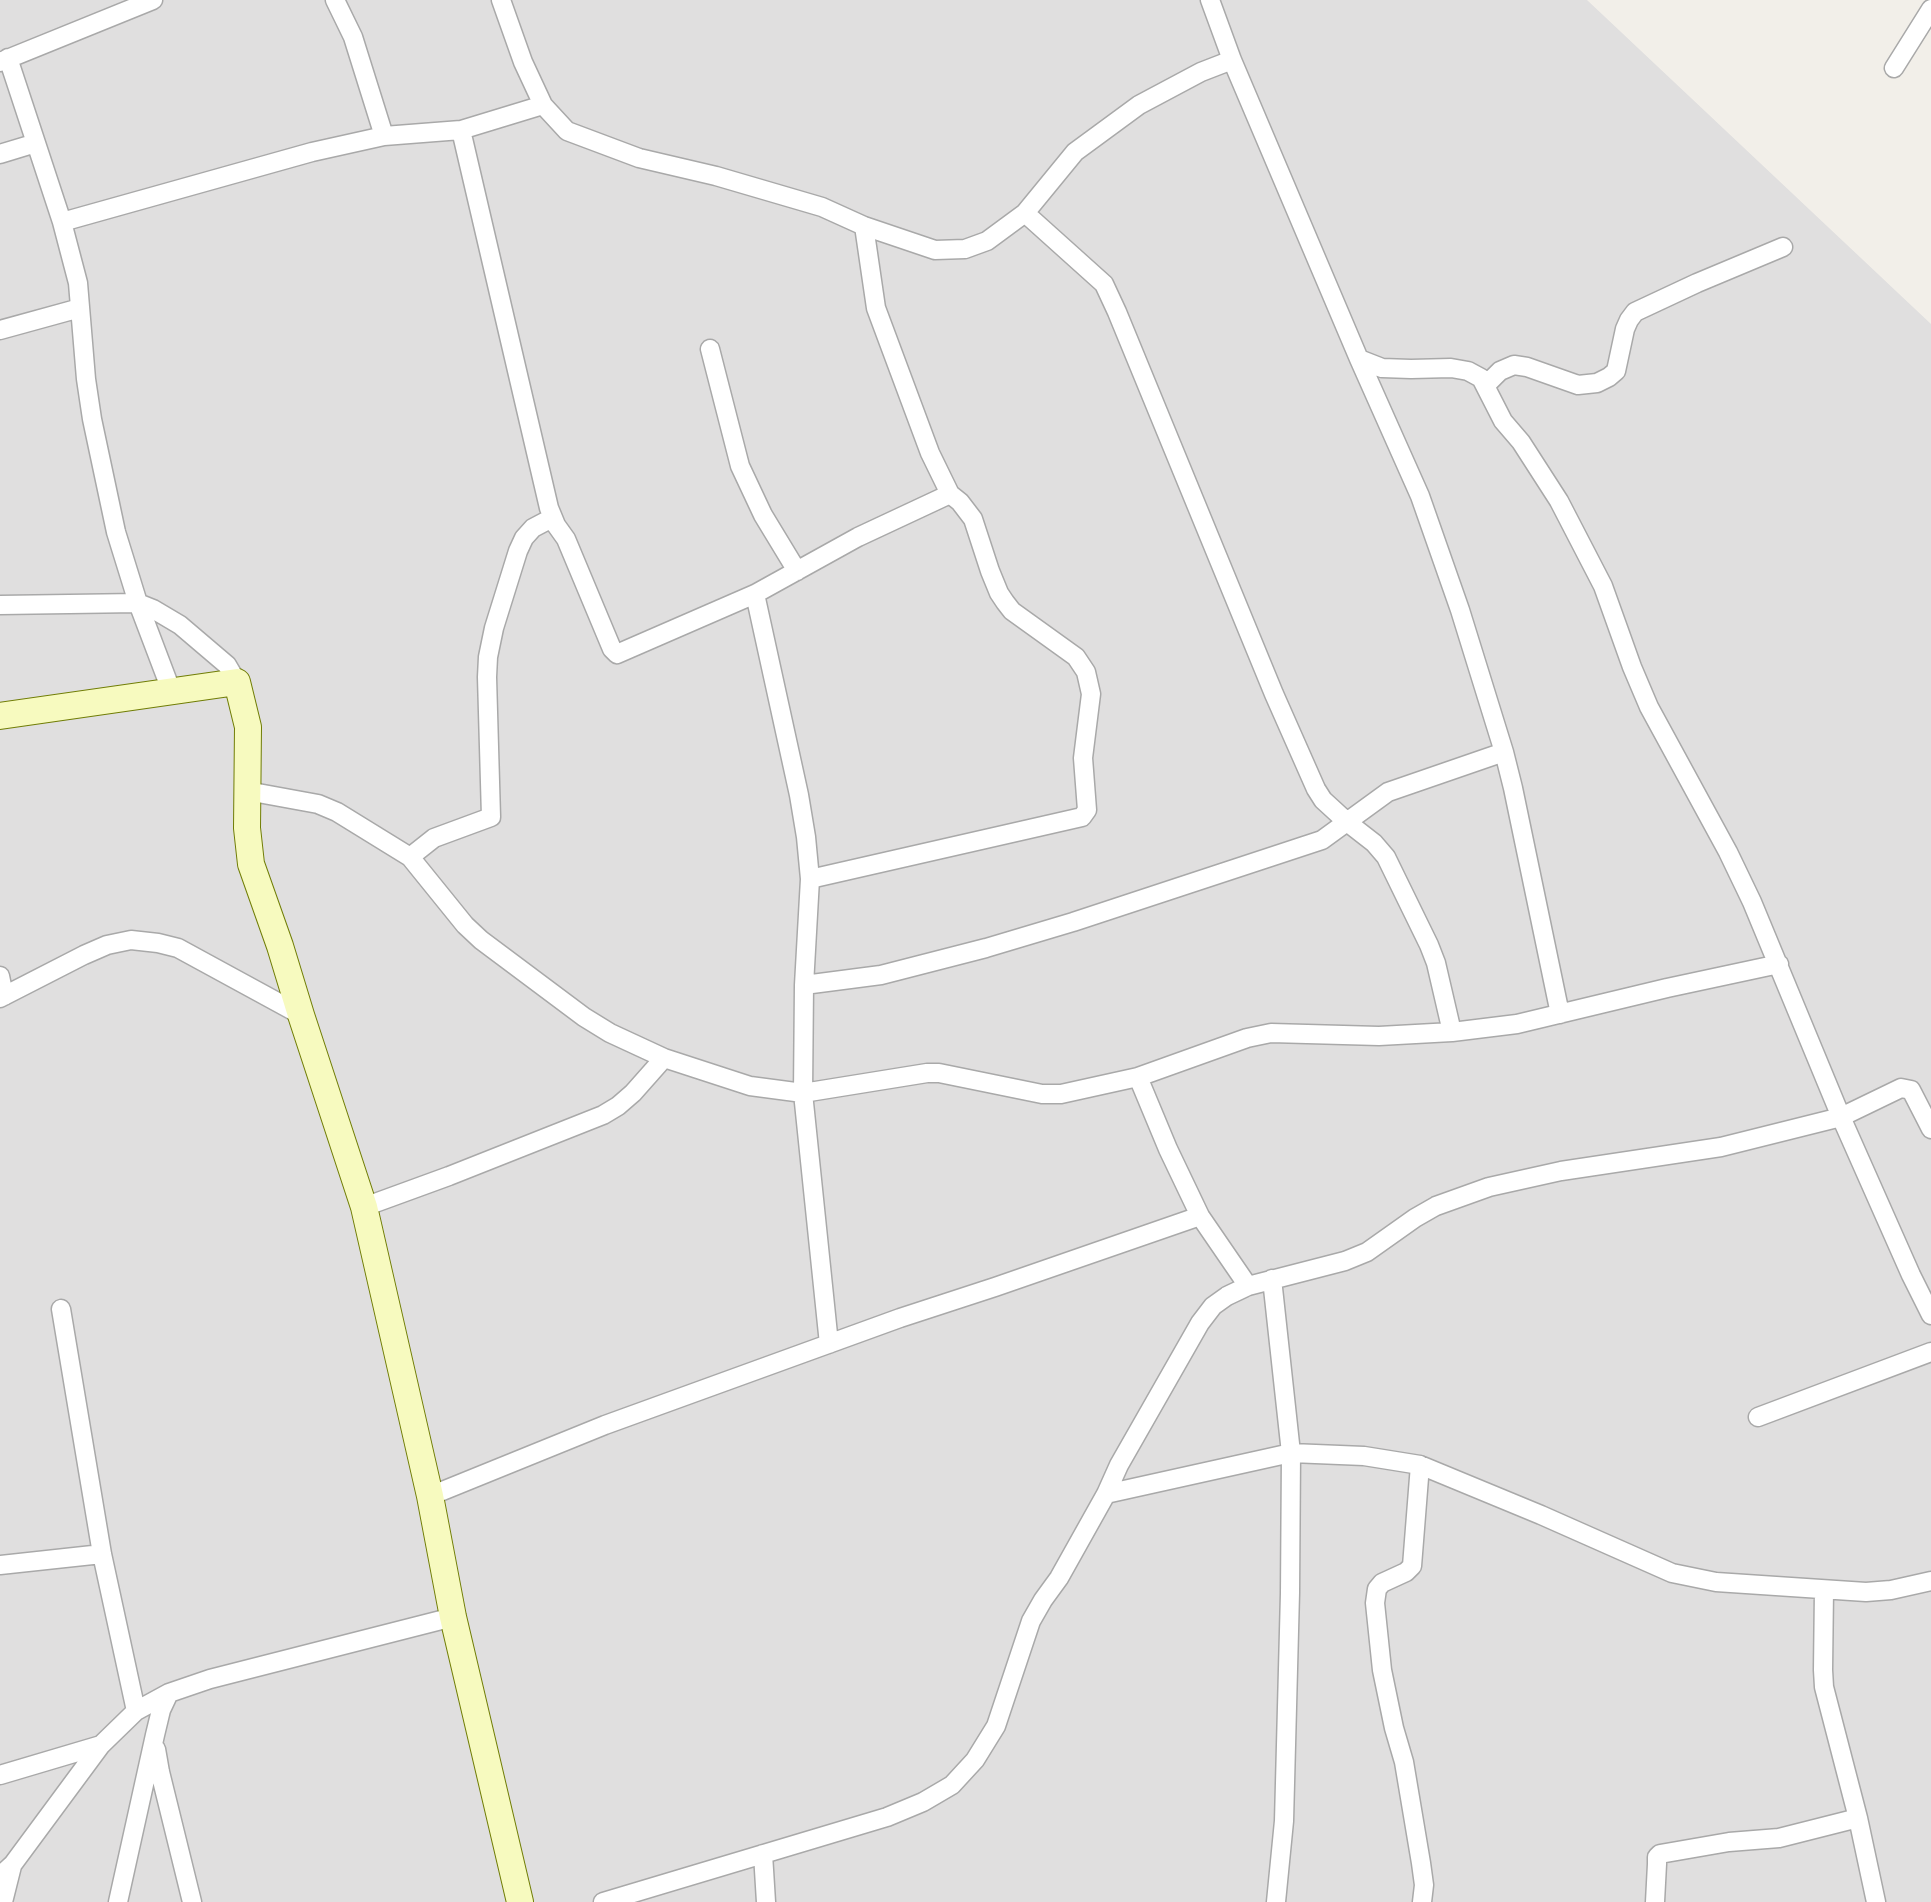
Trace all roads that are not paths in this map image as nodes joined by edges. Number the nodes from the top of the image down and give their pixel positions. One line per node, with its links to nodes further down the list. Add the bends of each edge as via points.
1 (153, 0): 6 (street)
2 (335, 0): 11 (street, via 353,37)
3 (501, 0): 9 (street)
4 (1210, 0): 7 (street)
5 (1931, 9): 8 (street)
6 (4, 60): 12 (street)
7 (1232, 60): 14 (street, via 1139,105 1075,152); 21 (street)
8 (1894, 68)
9 (543, 105): 10 (street); 16 (street, via 567,131 639,158 822,207)
10 (461, 130): 11 (street); 24 (street)
11 (384, 136): 15 (street, via 312,152)
12 (36, 143): 13 (street); 15 (street)
13 (0, 154)
14 (1024, 213): 16 (street, via 987,241 965,249 935,250); 34 (street, via 1104,284 1311,779 1323,800)
15 (62, 222): 18 (street, via 78,283)
16 (864, 226): 23 (street, via 876,308 930,453)
17 (1784, 247): 22 (street, via 1635,312 1625,329 1616,371 1609,377 1578,385 1514,365 1500,370)
18 (80, 308): 19 (street); 27 (street, via 92,419 116,532)
19 (0, 330)
20 (710, 349): 25 (street, via 740,466 763,515)
21 (1359, 359): 22 (street, via 1382,368 1468,371); 32 (street, via 1420,496)
22 (1486, 385): 37 (street, via 1503,421 1559,501 1603,586 1649,706 1728,852)
23 (950, 494): 25 (street); 36 (street, via 973,519 1005,602 1076,657 1086,672 1091,694 1083,758 1087,810 1082,817)
24 (552, 518): 26 (street, via 566,539 617,654); 35 (street, via 533,528 518,551 488,657 491,817 434,838)
25 (797, 571): 26 (street)
26 (755, 594): 36 (street, via 799,795)
27 (138, 603): 28 (street); 29 (street, via 180,625 227,665); 30 (street)
28 (0, 605)
29 (237, 682): 30 (street); 33 (street, via 248,727)
30 (171, 690): 31 (street)
31 (0, 716)
32 (1504, 752): 34 (street, via 1388,792); 41 (street)
33 (247, 791): 35 (street, via 318,804); 42 (street, via 247,846 251,864)
34 (1347, 822): 39 (street, via 1322,840 1008,941 880,975); 43 (street, via 1386,857 1436,963)
35 (410, 857): 44 (street, via 481,940 584,1017)
36 (810, 879): 39 (street)
37 (1779, 964): 41 (street); 47 (street)
38 (0, 976): 40 (street)
39 (804, 985): 46 (street)
40 (2, 997): 42 (street, via 84,954 131,940 178,948)
41 (1560, 1014): 43 (street)
42 (300, 1015): 49 (street)
43 (1452, 1032): 45 (street, via 1360,1037 1271,1033)
44 (664, 1058): 46 (street, via 750,1086); 49 (street, via 633,1094 603,1115)
45 (1138, 1077): 46 (street, via 1052,1095 927,1073); 50 (street)
46 (803, 1093): 55 (street)
47 (1841, 1117): 48 (street, via 1906,1088 1911,1090); 51 (street, via 1721,1147 1561,1171 1489,1187 1436,1206 1367,1252); 54 (street)
48 (1931, 1129)
49 (364, 1207): 61 (street)
50 (1200, 1216): 52 (street); 55 (street)
51 (1272, 1278): 52 (street); 58 (street)
52 (1248, 1286): 60 (street, via 1213,1306 1200,1323)
53 (61, 1309): 62 (street)
54 (1931, 1315)
55 (829, 1344): 61 (street, via 605,1425)
56 (1931, 1352): 57 (street)
57 (1758, 1417)
58 (1291, 1453): 59 (street, via 1364,1456); 60 (street); 81 (street, via 1284,1821)
59 (1420, 1465): 65 (street, via 1672,1573 1716,1582); 82 (street, via 1412,1566 1382,1583 1375,1602 1382,1670 1404,1762 1421,1863)
60 (1106, 1494): 73 (street, via 1031,1621 996,1726 975,1760 952,1785 887,1817)
61 (430, 1496): 66 (street)
62 (102, 1554): 63 (street); 68 (street)
63 (0, 1565)
64 (1931, 1581): 65 (street, via 1891,1590)
65 (1824, 1590): 72 (street, via 1824,1687)
66 (453, 1617): 67 (street, via 210,1678); 78 (street)
67 (169, 1693): 68 (street); 69 (street)
68 (136, 1711): 70 (street)
69 (155, 1735): 76 (street); 77 (street, via 160,1772)
70 (101, 1745): 71 (street); 74 (street)
71 (0, 1775)
72 (1858, 1818): 83 (street, via 1779,1838 1660,1854); 84 (street)
73 (763, 1854): 79 (street); 80 (street)
74 (6, 1870): 75 (street)
75 (3, 1902)
76 (118, 1902)
77 (192, 1902)
78 (520, 1902)
79 (603, 1902)
80 (766, 1902)
81 (1276, 1902)
82 (1422, 1902)
83 (1655, 1902)
84 (1876, 1902)

